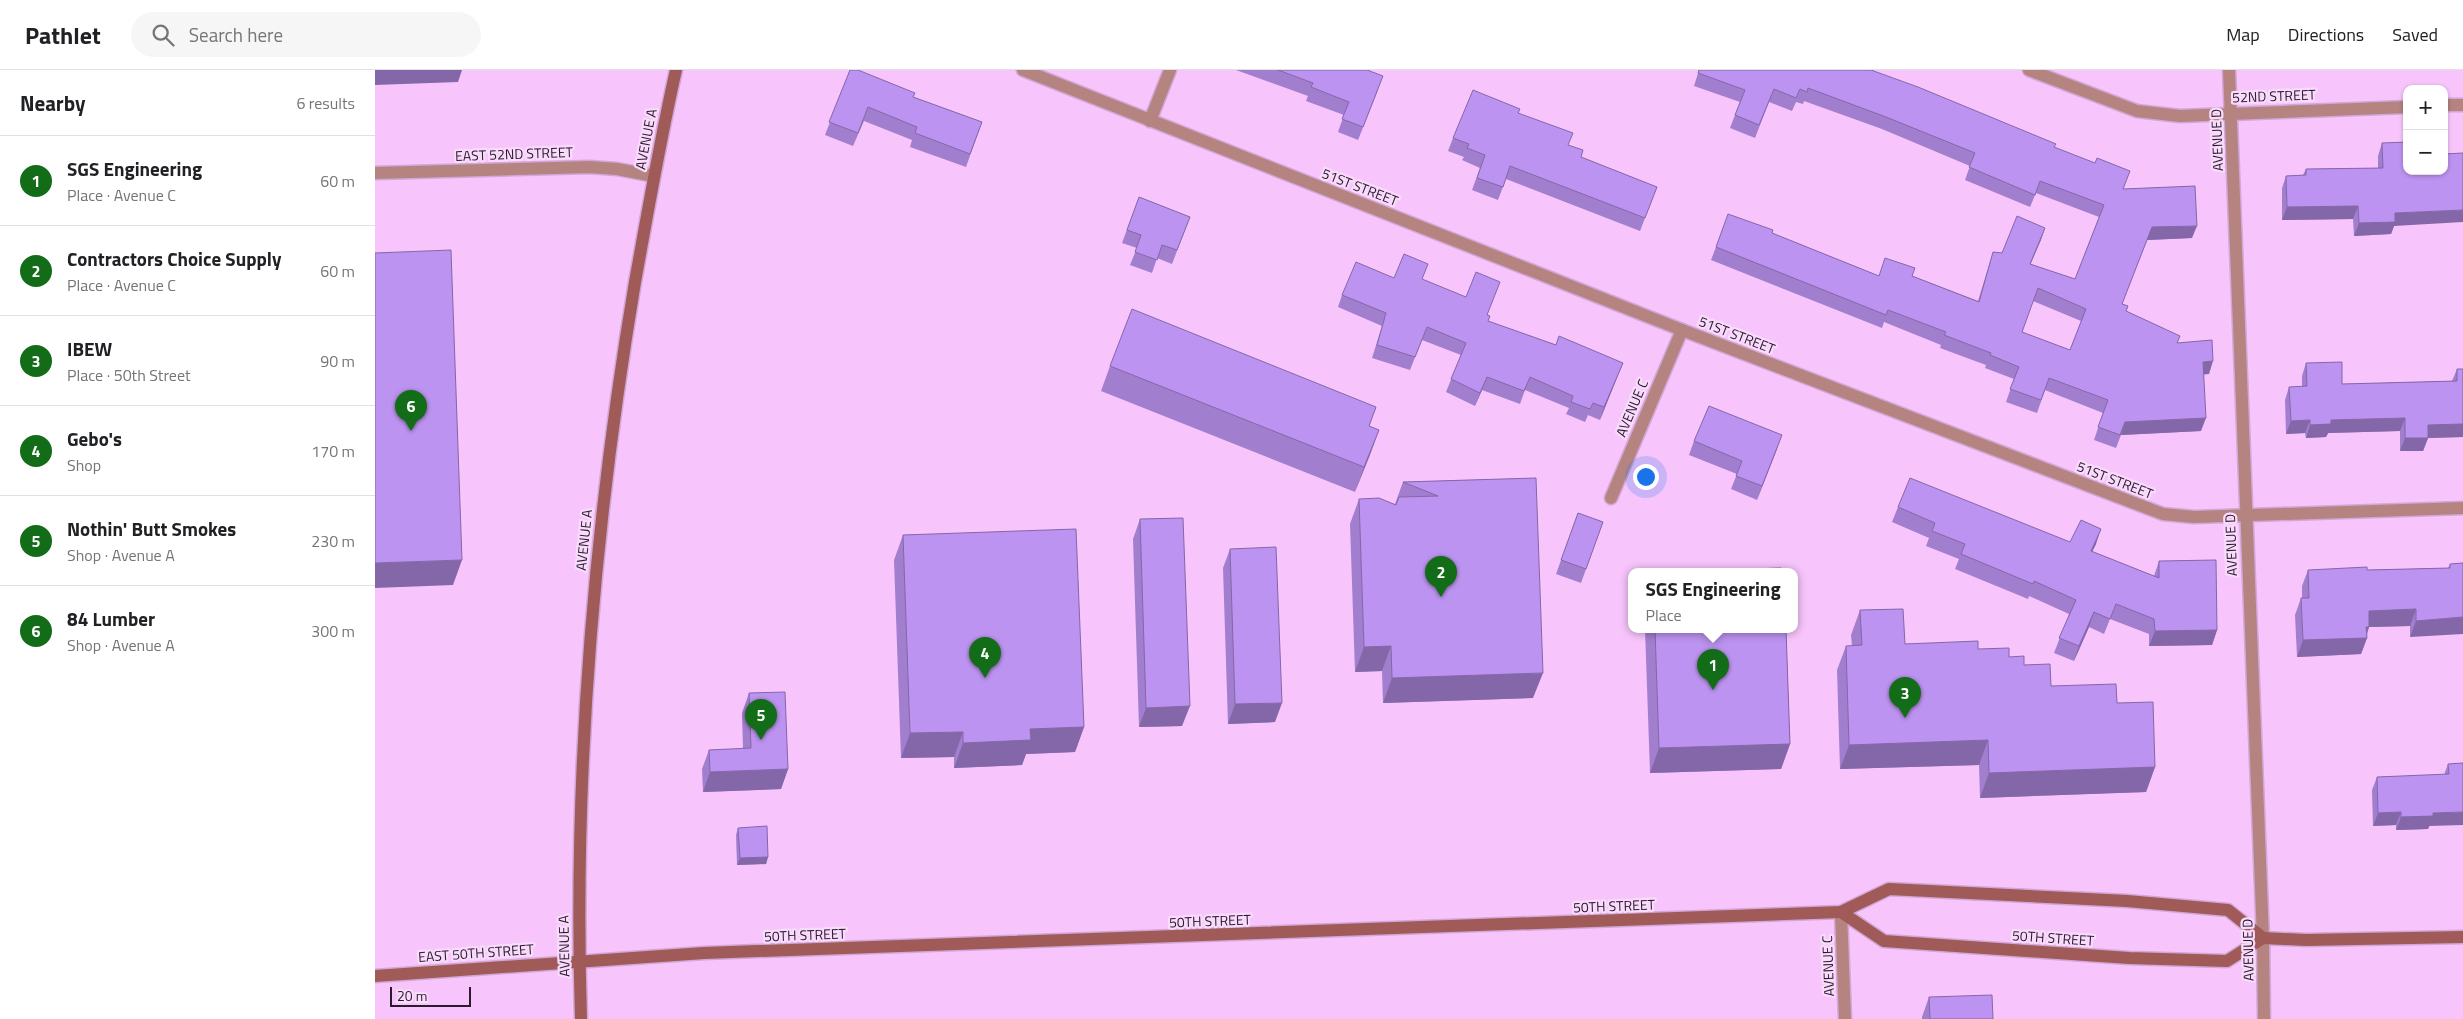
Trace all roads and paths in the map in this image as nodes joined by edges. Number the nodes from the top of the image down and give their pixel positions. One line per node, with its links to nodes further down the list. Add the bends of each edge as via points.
1 (676, 70): 12 (main road, AVENUE A)
2 (1023, 70): 10 (street, 51ST STREET)
3 (1170, 70): 10 (street)
4 (2029, 70): 9 (street, 52ND STREET, via 2137,111 2180,116)
5 (2229, 70): 9 (street, AVENUE D)
6 (2448, 105): 7 (street)
7 (2463, 105)
8 (2403, 107): 9 (street, 52ND STREET)
9 (2231, 113): 16 (street, AVENUE D)
10 (1150, 121): 13 (street, 51ST STREET)
11 (375, 173): 12 (street, EAST 52ND STREET, via 589,166)
12 (654, 176): 20 (main road, AVENUE A, via 626,338 597,555 582,772)
13 (1682, 330): 14 (street, AVENUE C); 16 (street, 51ST STREET, via 2163,514 2194,517)
14 (1611, 498)
15 (2463, 508): 16 (street, 51ST STREET)
16 (2245, 515): 19 (street, AVENUE D)
17 (1841, 912): 19 (main road, 50TH STREET, via 1889,890 2127,901 2228,910); 19 (main road, 50TH STREET, via 1884,941 2129,958 2227,961); 20 (main road, 50TH STREET, via 703,953); 23 (street, AVENUE C)
18 (2463, 937): 19 (main road)
19 (2263, 938): 24 (street, AVENUE D)
20 (579, 961): 21 (main road, EAST 50TH STREET); 22 (main road, AVENUE A)
21 (375, 976)
22 (581, 1019)
23 (1845, 1019)
24 (2264, 1019)

